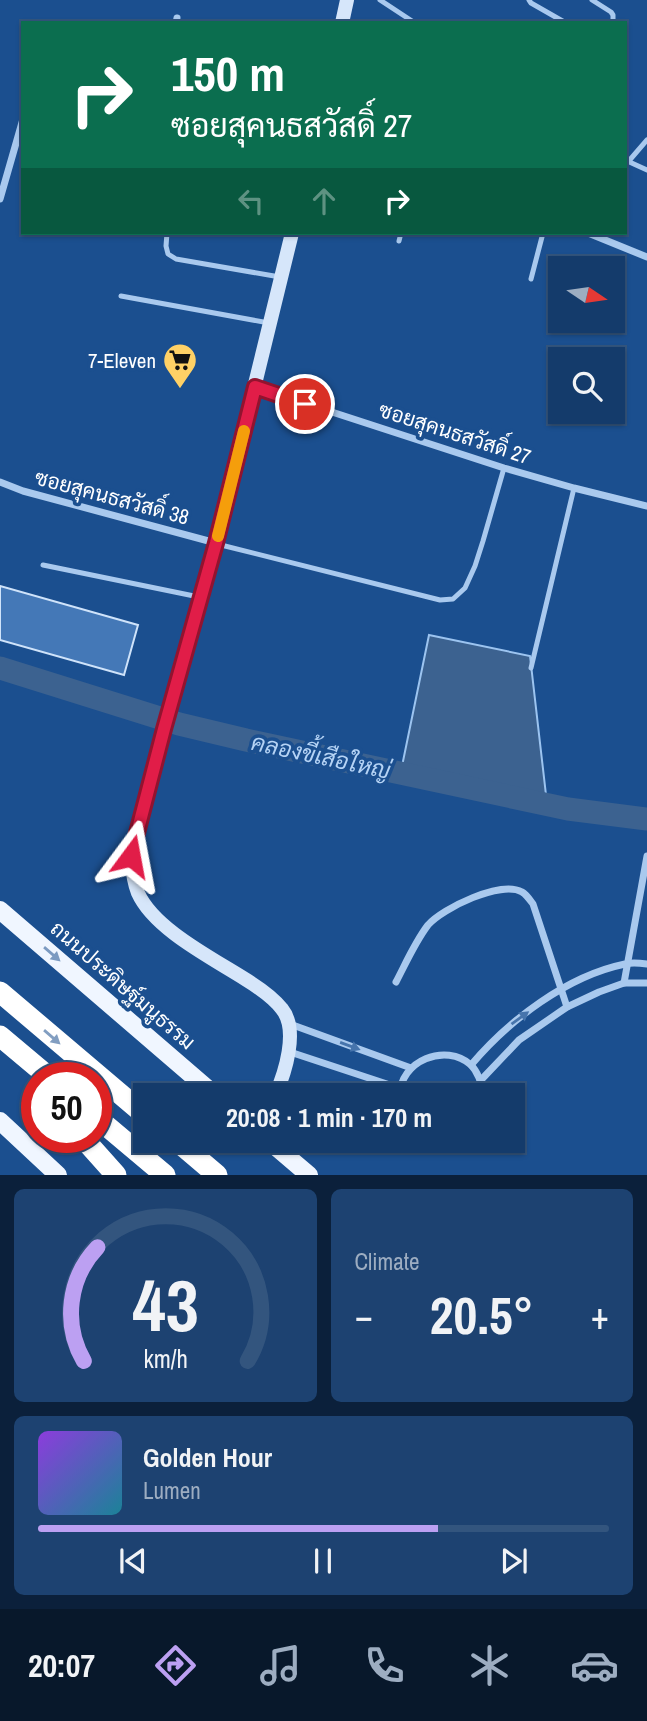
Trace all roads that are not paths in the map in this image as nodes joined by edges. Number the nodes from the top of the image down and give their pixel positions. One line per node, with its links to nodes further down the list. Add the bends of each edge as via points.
1 (347, 0): 5 (main road)
2 (380, 0): 6 (lane)
3 (529, 0): 7 (lane)
4 (592, 0): 8 (lane, via 611,12)
5 (342, 21)
6 (412, 21)
7 (562, 21)
8 (613, 21)
9 (21, 126): 14 (street)
10 (647, 140): 11 (lane)
11 (627, 160)
12 (627, 161): 13 (lane)
13 (647, 170)
14 (0, 199)
15 (167, 235): 22 (lane, via 167,254 176,259)
16 (292, 235): 22 (main road)
17 (400, 235): 20 (lane)
18 (542, 235): 23 (lane)
19 (594, 235): 21 (street)
20 (399, 241)
21 (647, 257)
22 (281, 277): 25 (main road)
23 (530, 279)
24 (121, 296): 25 (lane)
25 (270, 323): 26 (main road)
26 (255, 387): 27 (street, ซอยสุคนธสวัสดิ์ 27); 31 (main road)
27 (504, 468): 29 (street, ซอยสุคนธสวัสดิ์ 27); 31 (lane, via 475,566 465,588 453,599 440,600)
28 (0, 482): 31 (street, ซอยสุคนธสวัสดิ์ 38)
29 (574, 488): 30 (street, ซอยสุคนธสวัสดิ์ 27); 34 (lane)
30 (647, 506)
31 (216, 543): 33 (main road)
32 (43, 565): 33 (lane)
33 (202, 597): 45 (main road, via 131,856 133,874 138,893 166,928 259,988 283,1010)
34 (531, 668)
35 (647, 856): 37 (street)
36 (0, 910): 54 (main road, ถนนประดิษฐ์มนูธรรม, one-way to 54)
37 (627, 963): 38 (street); 40 (street); 42 (street)
38 (647, 964)
39 (396, 982): 42 (street, via 430,922 474,897 509,887 524,892 533,904)
40 (624, 983): 41 (street); 44 (street)
41 (647, 983)
42 (561, 989): 44 (street); 50 (street, one-way to 42, via 511,1023)
43 (0, 992): 59 (highway, one-way to 59)
44 (567, 1007): 53 (street, via 519,1040)
45 (289, 1024): 48 (main road); 52 (street, one-way to 52)
46 (0, 1036): 49 (highway)
47 (0, 1042): 51 (highway)
48 (290, 1052): 55 (main road); 56 (street)
49 (31, 1062)
50 (471, 1065): 52 (street, via 453,1056 430,1056); 53 (street)
51 (21, 1066)
52 (411, 1068): 57 (street)
53 (481, 1080): 58 (street)
54 (201, 1083)
55 (280, 1083)
56 (374, 1083)
57 (404, 1083)
58 (482, 1083)
59 (133, 1105)
60 (0, 1121): 65 (main road)
61 (112, 1130): 67 (highway)
62 (96, 1153): 66 (highway)
63 (191, 1153): 68 (highway)
64 (284, 1153): 69 (main road)
65 (58, 1175)
66 (116, 1175)
67 (165, 1175)
68 (217, 1175)
69 (309, 1175)

